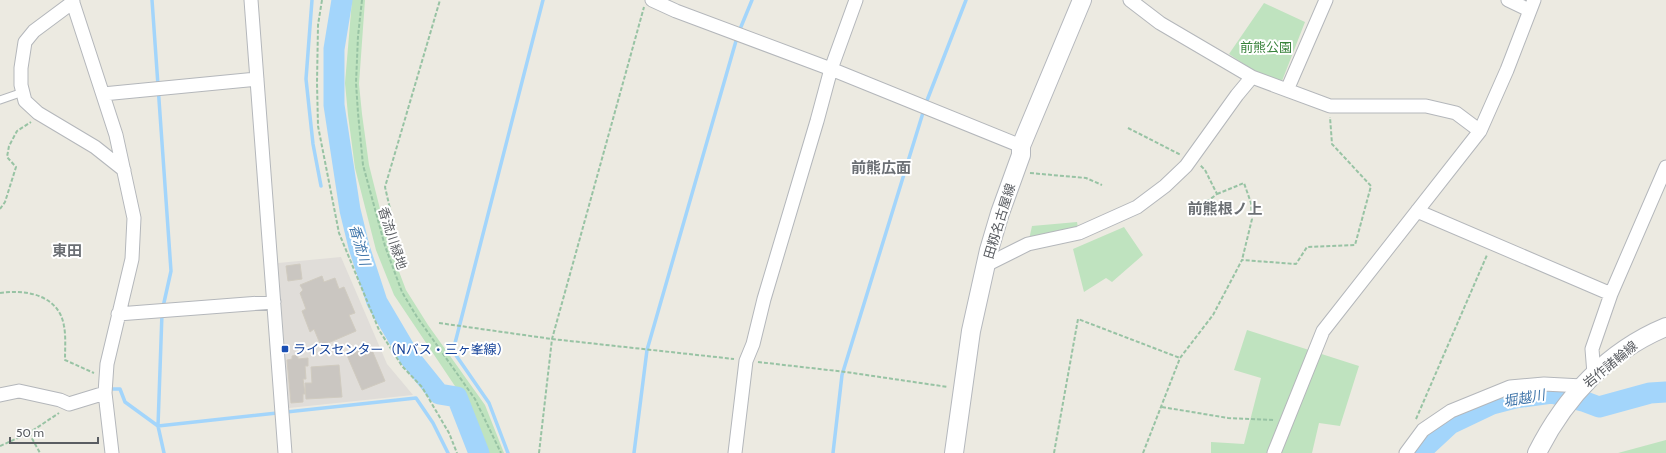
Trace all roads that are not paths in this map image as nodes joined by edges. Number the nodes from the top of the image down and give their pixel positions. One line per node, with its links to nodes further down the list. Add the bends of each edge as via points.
1 (251, 0): 12 (street)
2 (652, 0): 10 (street)
3 (856, 0): 10 (street)
4 (1082, 0): 18 (main road, 田籾名古屋線)
5 (1130, 0): 11 (street, via 1160,23)
6 (1326, 0): 13 (street)
7 (1508, 0): 9 (street)
8 (73, 1): 14 (street, via 34,31 26,42 21,68); 15 (street)
9 (1532, 5): 17 (street)
10 (831, 69): 18 (street); 32 (street, via 746,361)
11 (1252, 77): 13 (street); 22 (street, via 1186,166 1137,207 1078,233 1028,244)
12 (257, 79): 15 (street); 24 (street)
13 (1286, 90): 17 (street, via 1330,106 1426,106 1456,113)
14 (23, 92): 16 (lane); 20 (street, via 24,101 38,113 95,147)
15 (103, 94): 20 (street)
16 (0, 100)
17 (1480, 131): 21 (street)
18 (1021, 146): 22 (main road, 田籾名古屋線, via 1021,155 1000,213)
19 (1666, 167): 23 (street)
20 (124, 170): 25 (street, via 134,218 132,259)
21 (1417, 211): 23 (street); 34 (street, via 1323,331)
22 (986, 265): 33 (main road, 田籾名古屋線, via 971,331)
23 (1611, 294): 27 (street, via 1592,350)
24 (274, 302): 25 (street); 31 (street)
25 (118, 314): 28 (street, via 107,364)
26 (1666, 326): 27 (main road, 岩作諸輪線, via 1628,348)
27 (1584, 384): 35 (street, via 1510,387 1451,412 1423,430); 36 (main road, 岩作諸輪線, via 1558,415)
28 (105, 393): 29 (street, via 69,404 18,391); 30 (street)
29 (0, 395)
30 (112, 453)
31 (285, 453)
32 (735, 453)
33 (954, 453)
34 (1274, 453)
35 (1406, 453)
36 (1537, 453)

